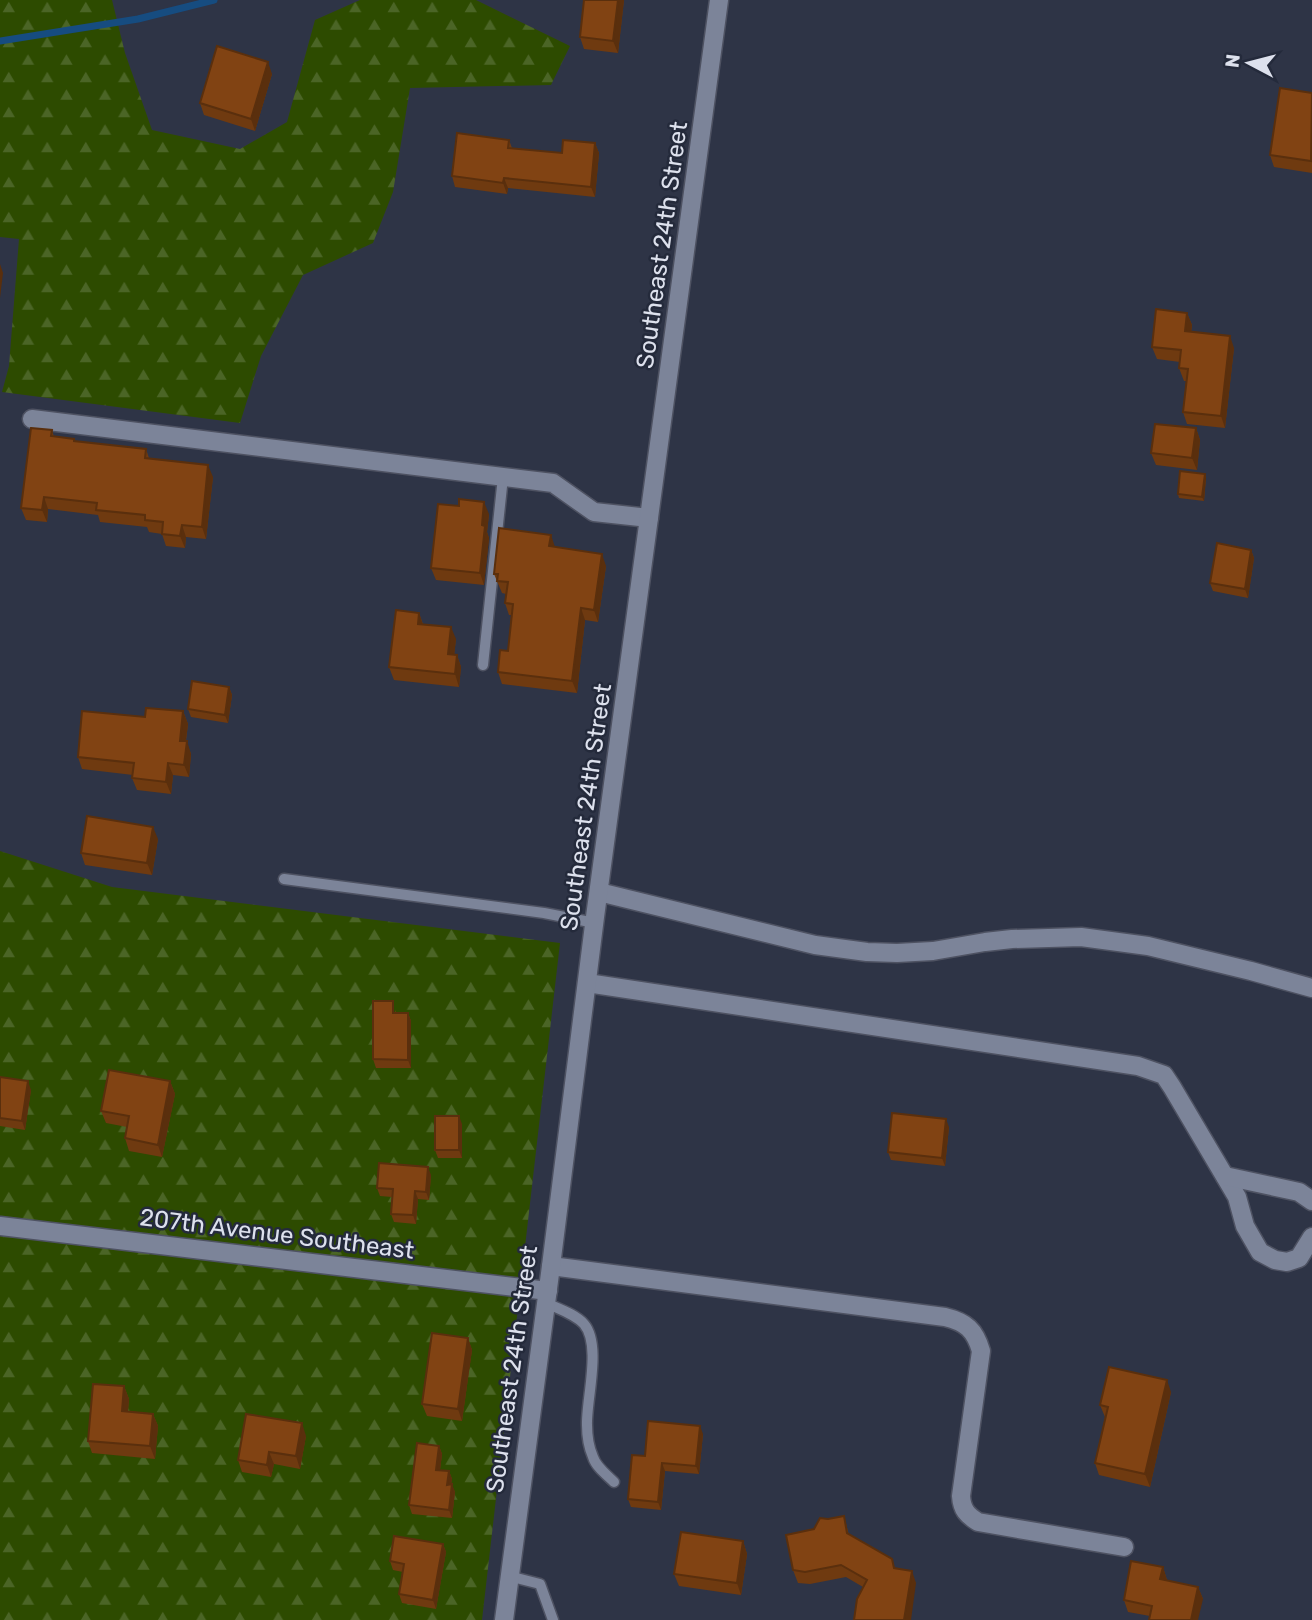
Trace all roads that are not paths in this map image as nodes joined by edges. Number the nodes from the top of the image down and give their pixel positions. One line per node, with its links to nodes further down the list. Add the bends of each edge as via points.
1 (719, 0): 4 (street, Southeast 24th Street)
2 (32, 419): 3 (street)
3 (503, 477): 4 (street, via 552,482 594,512); 5 (lane)
4 (649, 518): 7 (street, Southeast 24th Street)
5 (483, 665)
6 (284, 879): 8 (lane)
7 (599, 892): 8 (street, Southeast 24th Street); 10 (street, via 816,945 867,952 933,951 998,941 1081,937 1148,946)
8 (594, 923): 9 (street, Southeast 24th Street)
9 (587, 983): 11 (street, via 1138,1066 1164,1076); 15 (street, Southeast 24th Street)
10 (1312, 988)
11 (1225, 1176): 12 (street, via 1299,1192); 14 (street, via 1260,1252 1287,1262 1299,1258)
12 (1312, 1201)
13 (0, 1226): 16 (street, 207th Avenue Southeast)
14 (1312, 1237)
15 (551, 1266): 16 (street, Southeast 24th Street); 18 (street, via 960,1321 977,1336 981,1351 962,1508 978,1522)
16 (547, 1297): 17 (lane, via 586,1326 590,1336 589,1438 594,1460); 19 (street, Southeast 24th Street)
17 (614, 1482)
18 (1124, 1547)
19 (509, 1576): 20 (street, Southeast 24th Street); 21 (lane, via 540,1584)
20 (503, 1620)
21 (553, 1620)

